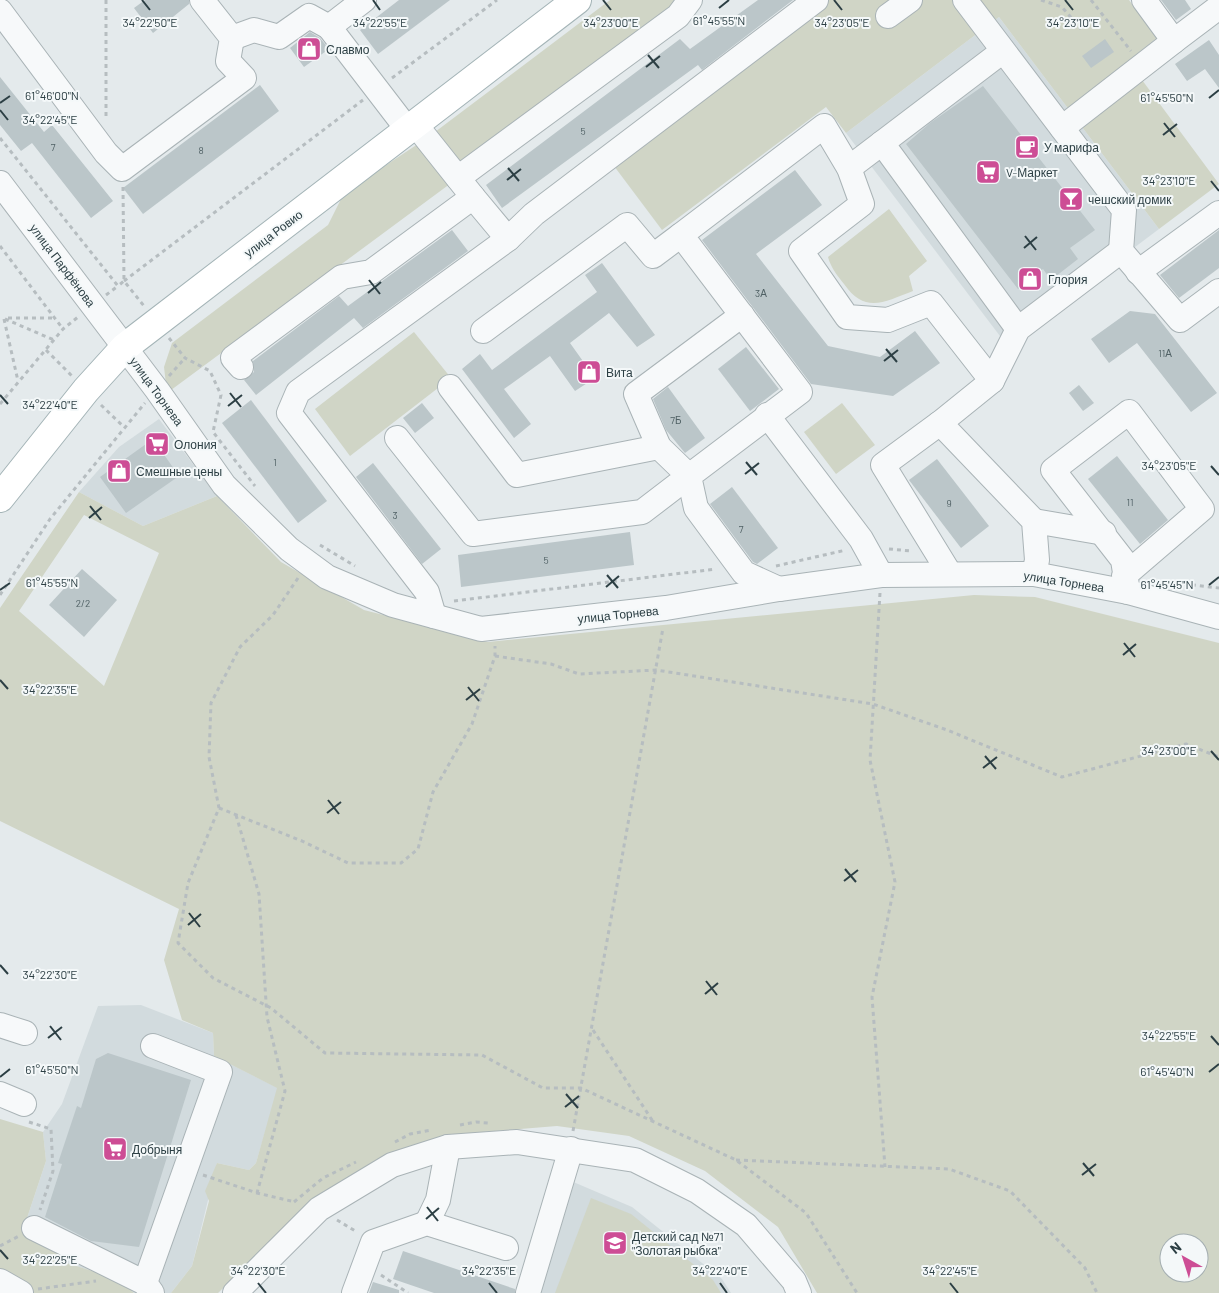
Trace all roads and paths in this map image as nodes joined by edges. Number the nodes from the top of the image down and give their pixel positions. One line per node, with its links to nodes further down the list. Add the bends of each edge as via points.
1 (106, 0): 27 (path)
2 (202, 0): 18 (street)
3 (364, 0): 16 (street)
4 (497, 0): 22 (path)
5 (578, 0): 23 (main road, улица Ровио)
6 (690, 0): 29 (street, via 678,16)
7 (816, 0): 34 (street, via 534,214)
8 (910, 0): 15 (street)
9 (965, 0): 20 (street)
10 (1041, 0): 17 (path, via 1062,7)
11 (1091, 0): 21 (path)
12 (1144, 0): 19 (street)
13 (1219, 7): 19 (street)
14 (0, 11): 27 (street)
15 (888, 16)
16 (329, 27): 18 (street, via 309,16 279,37 254,30); 22 (street)
17 (1081, 29)
18 (232, 38): 27 (street, via 228,61 244,78)
19 (1174, 41): 21 (street)
20 (1003, 51): 24 (street); 26 (street)
21 (1142, 66): 24 (street)
22 (377, 89): 23 (street); 38 (path)
23 (412, 127): 29 (street); 43 (main road, улица Ровио)
24 (1062, 128): 36 (street, via 1124,210)
25 (0, 138): 38 (path, via 118,286)
26 (882, 143): 28 (street); 44 (street)
27 (114, 161): 38 (path)
28 (850, 168): 33 (street, via 824,126); 51 (street, via 862,204 801,251 847,317 888,320 931,303)
29 (458, 178): 31 (street)
30 (0, 184): 47 (street, улица Парфёнова)
31 (473, 198): 34 (street); 49 (street, via 371,272 342,277 233,358)
32 (1219, 213): 37 (street)
33 (681, 235): 40 (street); 45 (street, via 653,256 627,225)
34 (508, 239): 76 (street, via 298,392 289,413)
35 (0, 246): 42 (path)
36 (1121, 251): 37 (street); 44 (street)
37 (1138, 272): 39 (street, via 1180,320)
38 (124, 281): 43 (path)
39 (1219, 291)
40 (742, 315): 55 (street, via 800,392); 58 (street, via 636,394)
41 (4, 318): 42 (path); 46 (path); 50 (path)
42 (54, 318): 46 (path, via 63,330)
43 (157, 322): 47 (main road, улица Ровио); 48 (path)
44 (1018, 328): 51 (street)
45 (483, 332)
46 (54, 340): 50 (path)
47 (125, 347): 53 (street, улица Торнева); 61 (main road, улица Ровио, via 86,390)
48 (185, 358): 53 (path); 60 (path, via 210,371 221,395 213,432)
49 (241, 367)
50 (18, 381): 54 (path)
51 (992, 381): 56 (street)
52 (450, 387): 58 (street, via 517,475)
53 (157, 390): 65 (street, улица Торнева, via 224,485 289,550); 77 (path, via 50,519)
54 (0, 404)
55 (767, 415): 59 (street); 64 (street, via 861,539)
56 (940, 423): 62 (street); 66 (street, via 882,465)
57 (397, 438): 59 (street, via 472,534 642,512)
58 (658, 447): 59 (street)
59 (689, 476): 68 (street, via 696,508)
60 (259, 492)
61 (0, 498)
62 (1034, 522): 63 (street); 70 (street, via 1037,560)
63 (1104, 533): 73 (street, via 1123,560); 73 (street, via 1053,470 1129,412 1202,509)
64 (863, 546): 66 (path); 68 (path); 71 (street)
65 (313, 554): 67 (path); 79 (street, улица Торнева, via 327,577 393,605); 86 (path, via 273,615 240,647 211,703 209,757)
66 (937, 554): 69 (street)
67 (357, 566)
68 (744, 573): 74 (street); 76 (path, via 720,569 448,602)
69 (950, 574): 70 (street, улица Торнева); 71 (street, улица Торнева)
70 (1034, 574): 73 (street, улица Торнева)
71 (881, 575): 74 (street, улица Торнева); 84 (path)
72 (1172, 583): 75 (path)
73 (1126, 584): 80 (street, улица Торнева)
74 (779, 588): 78 (street, улица Торнева)
75 (1219, 588)
76 (427, 592): 79 (street)
77 (0, 595)
78 (666, 608): 81 (street, улица Торнева); 83 (path)
79 (434, 616): 81 (street, улица Торнева, via 481,629)
80 (1219, 617)
81 (495, 628): 82 (path)
82 (495, 656): 83 (path, via 551,664 579,674); 87 (path, via 472,724 433,792 418,848 401,863 348,863 302,840)
83 (656, 670): 84 (path); 90 (path)
84 (873, 704): 85 (path, via 1062,777 1186,744); 101 (path, via 870,760 894,882 872,998)
85 (1219, 758)
86 (219, 808): 87 (path); 88 (path, via 188,883 178,943 213,978)
87 (236, 815): 88 (path, via 258,894)
88 (266, 1006): 93 (path, via 325,1053 482,1055 543,1088); 103 (path, via 285,1091)
89 (0, 1024): 91 (street)
90 (593, 1029): 93 (path); 96 (path)
91 (25, 1034)
92 (153, 1046): 102 (street, via 220,1072)
93 (581, 1088): 96 (path); 99 (path)
94 (0, 1094): 95 (street)
95 (24, 1104)
96 (654, 1123): 100 (path)
97 (46, 1127): 106 (path, via 51,1129 53,1171)
98 (448, 1147): 99 (street, via 517,1142); 104 (street, via 392,1165); 105 (street, via 438,1200)
99 (571, 1149): 115 (street); 116 (street, via 635,1160 697,1191 746,1225 794,1282)
100 (736, 1160): 101 (path); 117 (path, via 806,1213)
101 (884, 1167): 118 (path, via 950,1169 1010,1191 1085,1268)
102 (186, 1169): 103 (path); 111 (street)
103 (256, 1193): 104 (path)
104 (319, 1208): 108 (path); 112 (street)
105 (427, 1222): 107 (street); 108 (street)
106 (34, 1228): 111 (street)
107 (506, 1248)
108 (369, 1252): 113 (street); 114 (path)
109 (105, 1280): 110 (path)
110 (14, 1288)
111 (149, 1288)
112 (235, 1293)
113 (354, 1293)
114 (408, 1293)
115 (528, 1293)
116 (799, 1293)
117 (857, 1293)
118 (1097, 1293)

